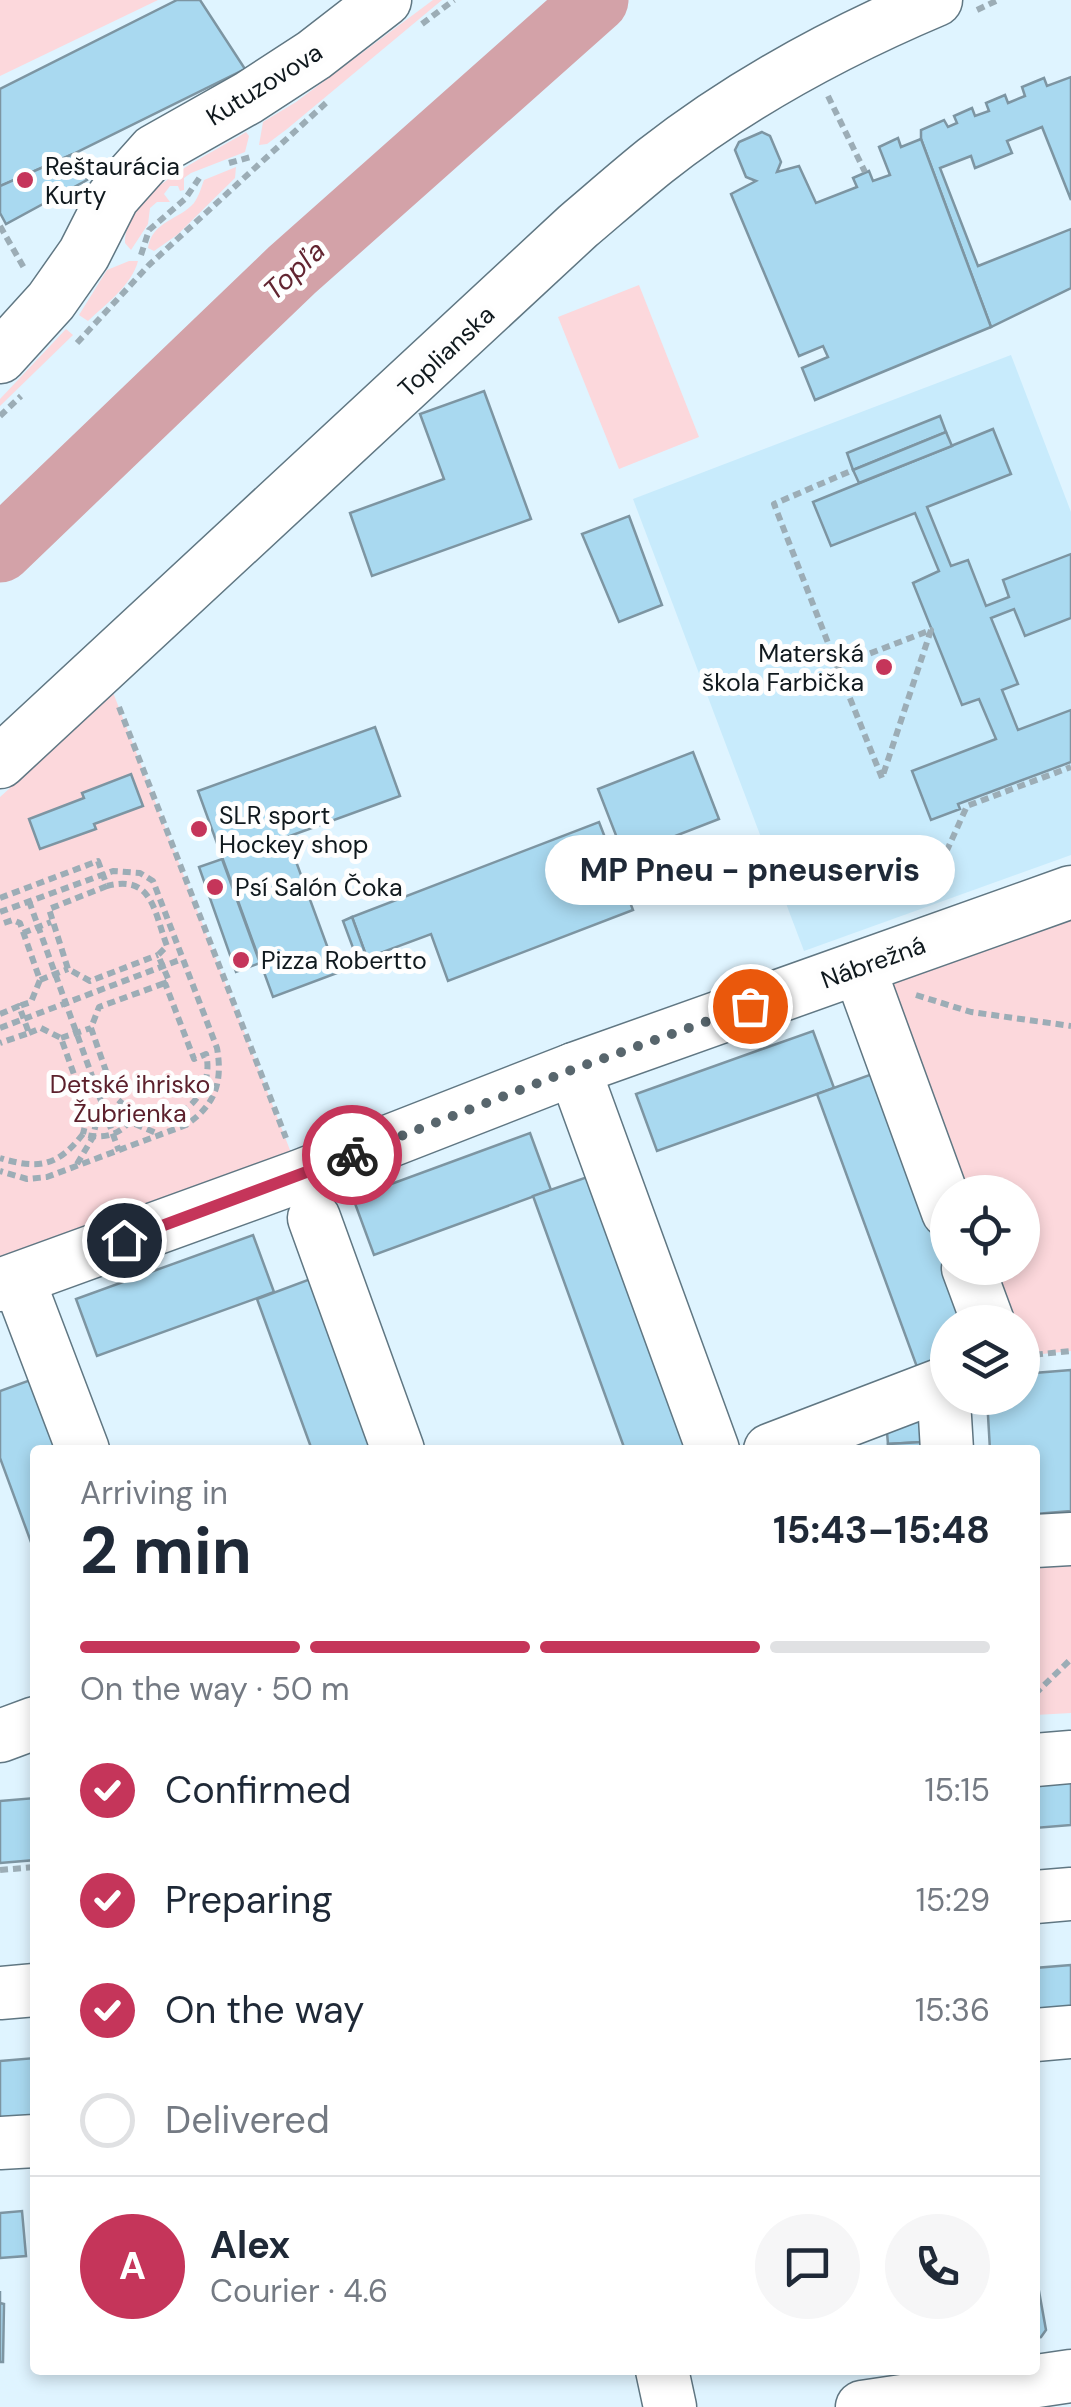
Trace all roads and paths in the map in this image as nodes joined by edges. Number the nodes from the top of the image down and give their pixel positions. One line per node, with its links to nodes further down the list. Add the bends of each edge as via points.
1 (454, 0): 3 (path)
2 (936, 0): 19 (street, Toplianska, via 795,71 656,160)
3 (398, 16): 14 (street, Kutuzovova, via 314,55 154,151 113,197)
4 (821, 82): 9 (path)
5 (328, 101): 11 (path)
6 (252, 157): 7 (path)
7 (222, 165)
8 (212, 169): 11 (path, via 149,230 141,255)
9 (866, 172)
10 (0, 226): 12 (path)
11 (149, 265): 13 (path)
12 (32, 280)
13 (72, 348)
14 (14, 373): 15 (path)
15 (0, 416)
16 (853, 470): 17 (path, via 774,504)
17 (837, 666): 17 (path, via 844,682 882,778 931,630)
18 (116, 700): 63 (path)
19 (0, 762)
20 (1071, 767): 25 (path, via 967,806)
21 (103, 874): 22 (path); 24 (path, via 98,860); 26 (path); 33 (path, via 127,870 153,881)
22 (107, 886): 28 (path, via 52,906); 32 (path, via 144,889 167,946)
23 (1071, 892): 35 (street, Nábrežná)
24 (0, 898)
25 (925, 899)
26 (29, 901): 27 (path); 30 (path)
27 (0, 911): 29 (path)
28 (51, 922): 30 (path); 36 (path)
29 (2, 924): 31 (path, via 17,920)
30 (38, 927): 31 (path); 37 (path)
31 (23, 933): 39 (path)
32 (158, 955): 34 (path); 38 (path)
33 (182, 959): 34 (path); 60 (path, via 220,1066 205,1112)
34 (164, 968): 40 (path); 41 (path)
35 (859, 968): 55 (street, Nábrežná); 67 (street)
36 (68, 970): 37 (path); 38 (path, via 90,981)
37 (54, 974): 39 (path); 44 (path)
38 (101, 977): 41 (path)
39 (40, 980): 45 (path, via 31,1002)
40 (165, 983): 43 (path); 57 (path, via 194,1059 206,1054 205,1078 196,1100 176,1116)
41 (106, 989): 43 (path); 44 (path)
42 (909, 991): 48 (path, via 970,1012)
43 (111, 1002): 50 (path, via 98,1007)
44 (65, 1004): 47 (path); 52 (path)
45 (19, 1006): 46 (path); 47 (path)
46 (0, 1014)
47 (25, 1019): 49 (path); 51 (path)
48 (1071, 1026)
49 (0, 1028)
50 (91, 1028): 52 (path); 57 (path, via 115,1097)
51 (29, 1033): 53 (path, via 41,1028); 54 (path)
52 (75, 1034): 53 (path); 56 (path)
53 (61, 1038): 58 (path, via 86,1108)
54 (0, 1043)
55 (574, 1069): 69 (street, Nábrežná); 76 (street)
56 (100, 1105): 57 (path); 59 (path); 61 (path)
57 (132, 1118): 59 (path); 60 (path)
58 (83, 1134): 61 (path); 64 (path, via 63,1156 40,1166)
59 (112, 1134): 61 (path); 62 (path)
60 (163, 1135): 62 (path)
61 (93, 1137): 65 (path)
62 (119, 1150): 65 (path)
63 (291, 1152)
64 (0, 1158)
65 (76, 1166): 66 (path, via 26,1179)
66 (0, 1171)
67 (935, 1175)
68 (314, 1218): 75 (street)
69 (9, 1282): 74 (street)
70 (1071, 1351): 71 (path)
71 (1040, 1354)
72 (930, 1390): 77 (street)
73 (946, 1415): 78 (street)
74 (80, 1445)
75 (396, 1445)
76 (711, 1445)
77 (783, 1445)
78 (947, 1445)
79 (1071, 1538): 80 (street)
80 (1040, 1541)
81 (1071, 1659): 82 (path)
82 (1040, 1689)
83 (30, 1725): 84 (street)
84 (0, 1736)
85 (1071, 1757): 86 (street)
86 (1040, 1760)
87 (30, 1867): 88 (path)
88 (0, 1870)
89 (1071, 1894): 90 (street)
90 (1040, 1897)
91 (30, 1991): 92 (street)
92 (0, 1994)
93 (1071, 2032): 94 (street)
94 (1040, 2035)
95 (30, 2141): 96 (street)
96 (0, 2144)
97 (663, 2375): 100 (street)
98 (1071, 2376): 99 (street)
99 (1022, 2396): 101 (street)
100 (670, 2407)
101 (862, 2407)

